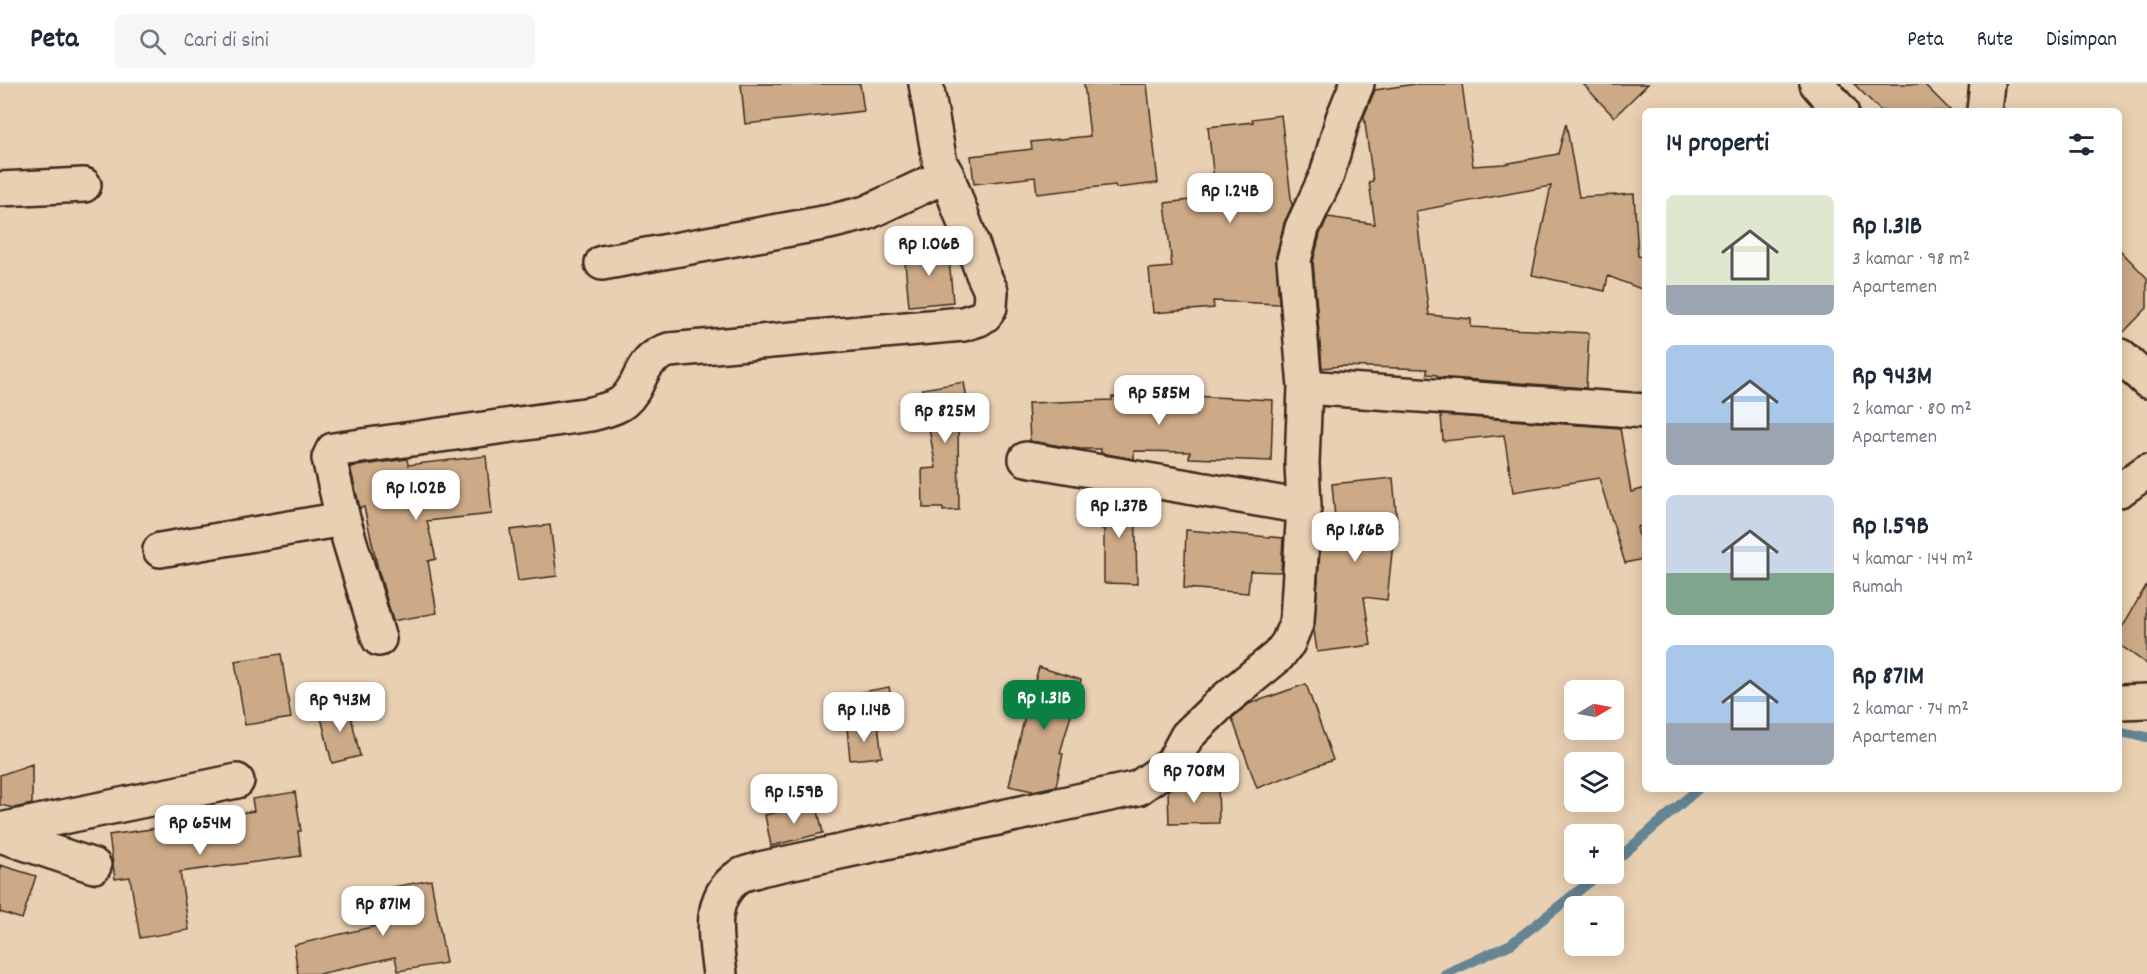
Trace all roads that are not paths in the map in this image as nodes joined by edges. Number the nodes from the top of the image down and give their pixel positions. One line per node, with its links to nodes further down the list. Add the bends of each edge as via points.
1 (926, 84): 7 (street, via 940,163)
2 (1357, 84): 13 (street, via 1327,175 1302,228 1294,260)
3 (1817, 84): 5 (street)
4 (1988, 84): 6 (street)
5 (1838, 108)
6 (1984, 108)
7 (947, 175): 10 (street, via 866,213 839,220); 19 (street, via 991,291 990,307 979,319 963,324 669,350 656,354 645,364 622,404 609,409 333,450 328,458)
8 (84, 185): 9 (street)
9 (0, 189)
10 (602, 263)
11 (2122, 358): 12 (street)
12 (2147, 381)
13 (1305, 387): 14 (street); 18 (street)
14 (1642, 411)
15 (1026, 459): 18 (street)
16 (2147, 471): 17 (street)
17 (2122, 489)
18 (1304, 507): 28 (street, via 1297,621 1288,643 1187,736 1172,764 1154,779 1138,788 760,869 738,877 722,892 715,913)
19 (343, 519): 20 (street); 21 (street)
20 (160, 550)
21 (379, 639)
22 (2147, 701): 23 (street)
23 (2122, 702)
24 (237, 781): 25 (street)
25 (0, 830)
26 (0, 835): 27 (street)
27 (94, 866)
28 (720, 974)

